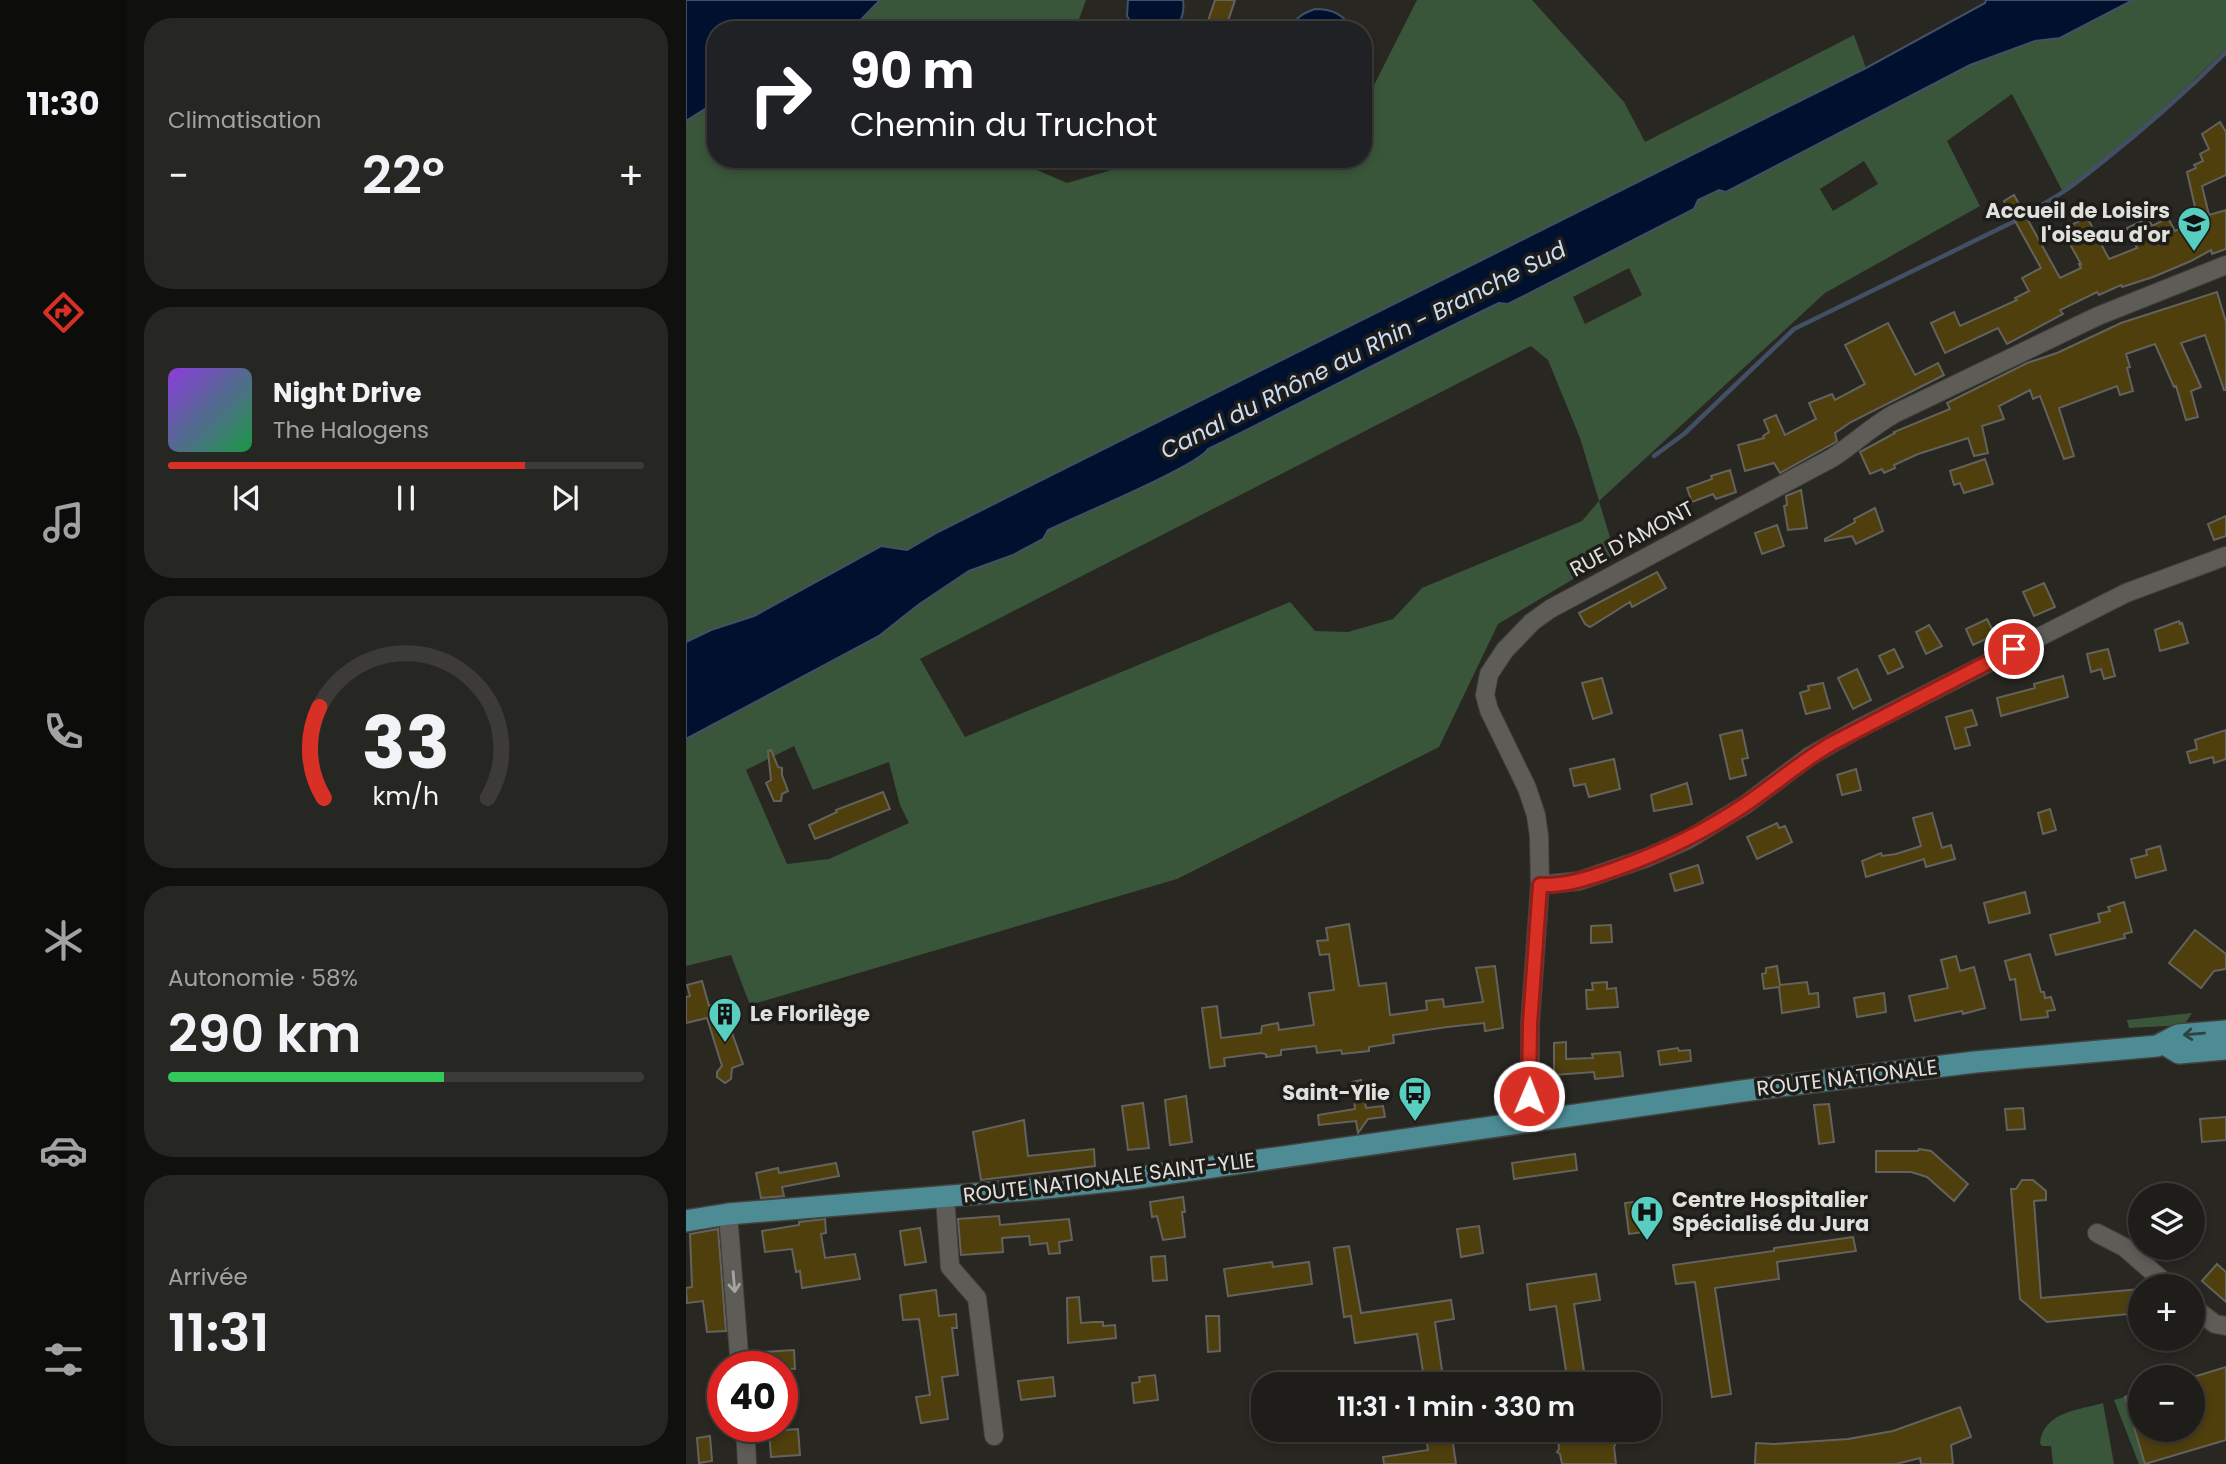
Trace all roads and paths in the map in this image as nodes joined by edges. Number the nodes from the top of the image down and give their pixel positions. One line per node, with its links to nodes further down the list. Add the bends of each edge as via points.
1 (2226, 265): 3 (street, RUE D'AMONT, via 2098,316 1894,414 1832,458 1532,622 1496,663 1485,695 1536,815)
2 (2226, 556): 3 (street, via 2126,593 1854,731 1689,839 1579,881)
3 (1540, 885): 7 (street, RUE D'AMONT, via 1530,1024)
4 (2226, 1031): 5 (main road, ROUTE NATIONALE, one-way to 5, via 2178,1035)
5 (2164, 1044): 6 (main road, ROUTE NATIONALE, via 2179,1053); 7 (main road, ROUTE NATIONALE, via 1975,1062)
6 (2226, 1049)
7 (1530, 1122): 8 (main road, ROUTE NATIONALE SAINT-YLIE, via 1129,1179)
8 (945, 1197): 9 (main road, ROUTE NATIONALE SAINT-YLIE); 16 (street, via 950,1267 976,1298)
9 (728, 1214): 10 (main road, ROUTE NATIONALE SAINT-YLIE); 15 (street, one-way to 15)
10 (686, 1221)
11 (2097, 1233): 12 (street, via 2124,1247)
12 (2155, 1274)
13 (2205, 1316): 14 (street)
14 (2226, 1326)
15 (739, 1351)
16 (994, 1436)
17 (746, 1442): 18 (street)
18 (747, 1464)

